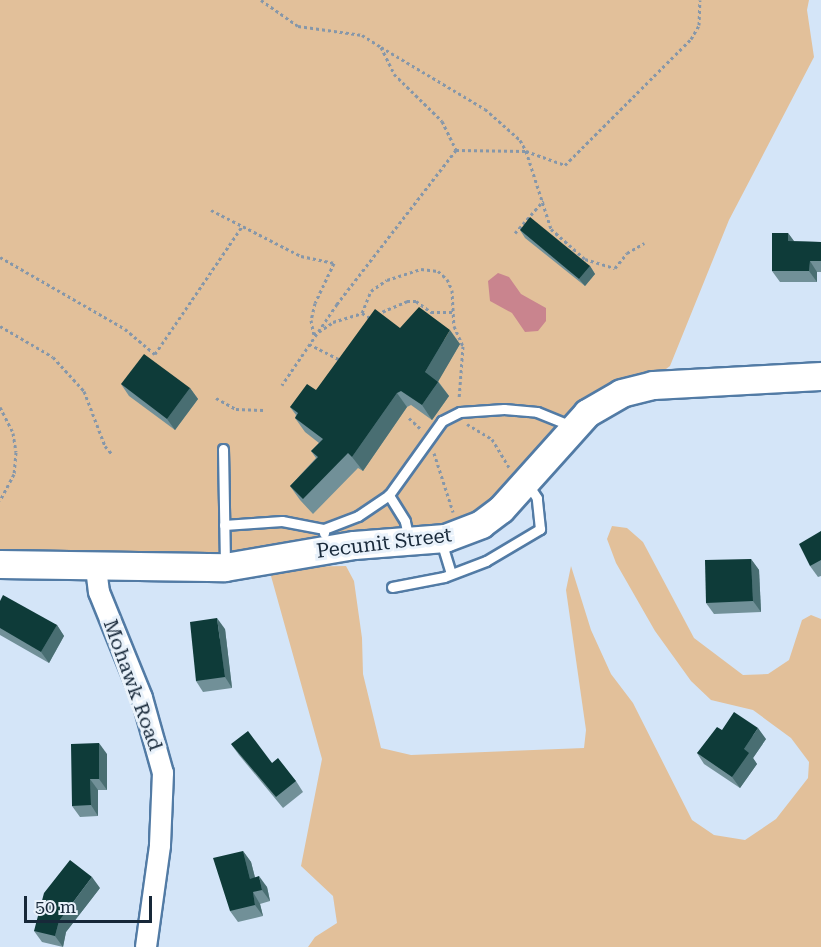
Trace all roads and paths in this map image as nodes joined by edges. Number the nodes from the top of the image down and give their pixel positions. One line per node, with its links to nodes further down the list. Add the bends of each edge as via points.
1 (261, 0): 3 (path, via 298,26 362,35)
2 (700, 0): 5 (path, via 699,25 691,39 572,159 562,165)
3 (381, 46): 4 (path, via 394,74 442,121); 5 (path, via 485,109 520,140)
4 (456, 150): 5 (path); 17 (path)
5 (526, 151): 6 (path)
6 (543, 201): 9 (path); 10 (path, via 558,237 585,259 615,268 627,253)
7 (211, 210): 8 (path)
8 (243, 225): 11 (path, via 155,354 125,329); 17 (path, via 301,256 334,262 315,303 311,320)
9 (514, 233)
10 (644, 243)
11 (0, 257)
12 (454, 312): 13 (path, via 449,282 438,272 421,269 380,283 371,291); 14 (path, via 431,312 407,301); 25 (path, via 463,346)
13 (362, 313): 14 (path); 17 (path, via 333,322)
14 (372, 319): 15 (path)
15 (375, 324)
16 (0, 326): 30 (path, via 53,357 84,391 105,446)
17 (314, 335): 18 (path)
18 (308, 344): 19 (path); 21 (path)
19 (350, 364)
20 (821, 376): 27 (street, Pecunit Street, via 653,385 606,400)
21 (282, 385)
22 (216, 398): 24 (path, via 236,410)
23 (0, 407): 33 (path, via 13,433 16,452 14,474)
24 (264, 410)
25 (460, 412): 27 (lane, via 537,412); 28 (lane, via 442,421); 31 (path, via 468,426 492,439)
26 (409, 418): 28 (path)
27 (573, 427): 31 (street, Pecunit Street)
28 (428, 438): 32 (lane); 35 (path, via 450,507 461,522)
29 (223, 449): 34 (lane)
30 (112, 454)
31 (525, 485): 35 (street, Pecunit Street, via 493,516); 41 (lane, via 537,498 540,529 486,561)
32 (389, 495): 36 (lane); 37 (lane, via 405,521)
33 (0, 500)
34 (224, 525): 36 (lane, via 282,521); 39 (lane)
35 (449, 537): 37 (street, Pecunit Street); 41 (lane)
36 (324, 539): 37 (street, Pecunit Street); 39 (street, Pecunit Street)
37 (409, 542)
38 (0, 564): 40 (street, Pecunit Street)
39 (225, 567): 40 (street, Pecunit Street)
40 (96, 568): 43 (street, Mohawk Road, via 99,592 142,698 162,773 160,846)
41 (451, 574): 42 (lane)
42 (392, 587)
43 (146, 947)

